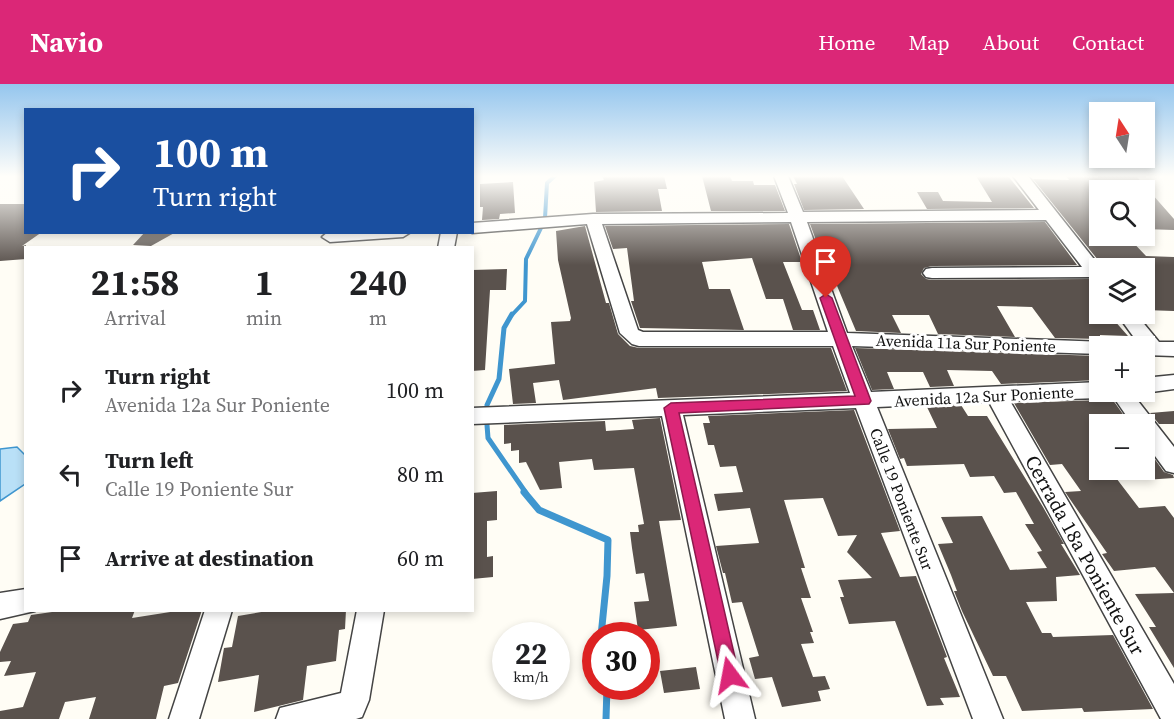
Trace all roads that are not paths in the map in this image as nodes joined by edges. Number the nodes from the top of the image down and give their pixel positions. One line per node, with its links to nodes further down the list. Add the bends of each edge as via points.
1 (793, 206): 4 (street, Calle 19 Poniente Sur)
2 (1043, 206): 3 (street)
3 (1050, 215): 4 (street); 9 (street)
4 (797, 216): 5 (street); 12 (street, Calle 19 Poniente Sur)
5 (593, 219): 6 (street); 12 (street, Avenida 11a Sur Poniente, via 632,337)
6 (474, 228)
7 (382, 234): 8 (street)
8 (329, 239)
9 (1089, 265)
10 (932, 273): 11 (street)
11 (1089, 275)
12 (840, 339): 13 (street, Avenida 11a Sur Poniente); 20 (street, Calle 19 Poniente Sur)
13 (1089, 347)
14 (1155, 348): 15 (street)
15 (1174, 349)
16 (1174, 382): 17 (street)
17 (1155, 385)
18 (1089, 391): 19 (street, Avenida 12a Sur Poniente)
19 (996, 396): 20 (street, Avenida 12a Sur Poniente); 29 (street, Cerrada 18a Poniente Sur)
20 (864, 401): 22 (street, Avenida 12a Sur Poniente); 33 (street, Calle 19 Poniente Sur)
21 (1128, 402): 24 (street)
22 (671, 408): 23 (street, Avenida 12a Sur Poniente); 32 (street)
23 (474, 416)
24 (1174, 464)
25 (24, 602): 26 (street)
26 (0, 606)
27 (218, 612): 30 (street)
28 (371, 612): 31 (street, via 351,706)
29 (1174, 713)
30 (184, 719)
31 (291, 719)
32 (740, 719)
33 (988, 719)

